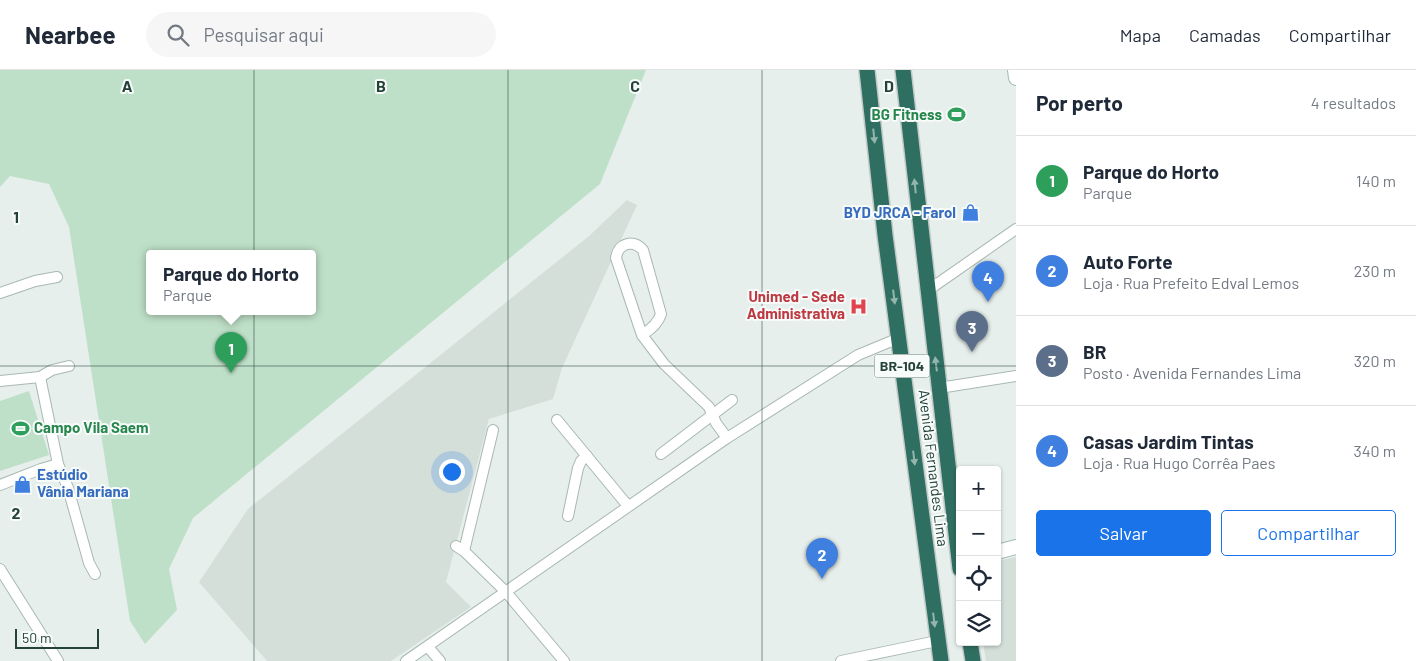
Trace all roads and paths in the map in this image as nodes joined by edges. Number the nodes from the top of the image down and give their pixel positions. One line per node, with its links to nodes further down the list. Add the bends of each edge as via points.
1 (867, 70): 10 (highway, Avenida Fernandes Lima / BR-104, one-way to 10)
2 (902, 70): 7 (highway, Avenida Fernandes Lima / BR-104, one-way to 2)
3 (1014, 70): 4 (street)
4 (1016, 78)
5 (1016, 229): 7 (street)
6 (57, 276): 8 (street)
7 (927, 291): 15 (highway, Avenida Fernandes Lima / BR-104, one-way to 7)
8 (0, 293)
9 (642, 335): 9 (street, via 651,329 661,314 643,250 636,244 626,244 619,249 616,258); 17 (street, via 664,364 705,402)
10 (899, 338): 20 (street, via 858,355); 33 (highway, Avenida Fernandes Lima / BR-104, one-way to 33)
11 (69, 366): 13 (street)
12 (1016, 376): 15 (street)
13 (40, 377): 14 (street); 23 (street)
14 (0, 381)
15 (940, 388): 29 (highway, Avenida Fernandes Lima / BR-104)
16 (732, 400): 17 (street)
17 (713, 415): 20 (street); 21 (street)
18 (558, 420): 22 (street)
19 (493, 430): 32 (street, via 460,548)
20 (727, 438): 25 (street)
21 (661, 454)
22 (587, 456): 25 (street); 26 (street, via 578,468)
23 (58, 464): 24 (street); 31 (street)
24 (0, 484)
25 (628, 506): 32 (street)
26 (568, 516)
27 (1016, 547): 28 (street)
28 (1001, 551)
29 (958, 556)
30 (0, 569): 36 (street)
31 (95, 574)
32 (506, 592): 34 (street); 39 (street)
33 (937, 641): 40 (street); 41 (highway, Avenida Fernandes Lima / BR-104)
34 (428, 646): 37 (street); 38 (street)
35 (971, 646): 42 (highway)
36 (58, 661)
37 (406, 661)
38 (440, 661)
39 (564, 661)
40 (841, 661)
41 (941, 661)
42 (973, 661)

